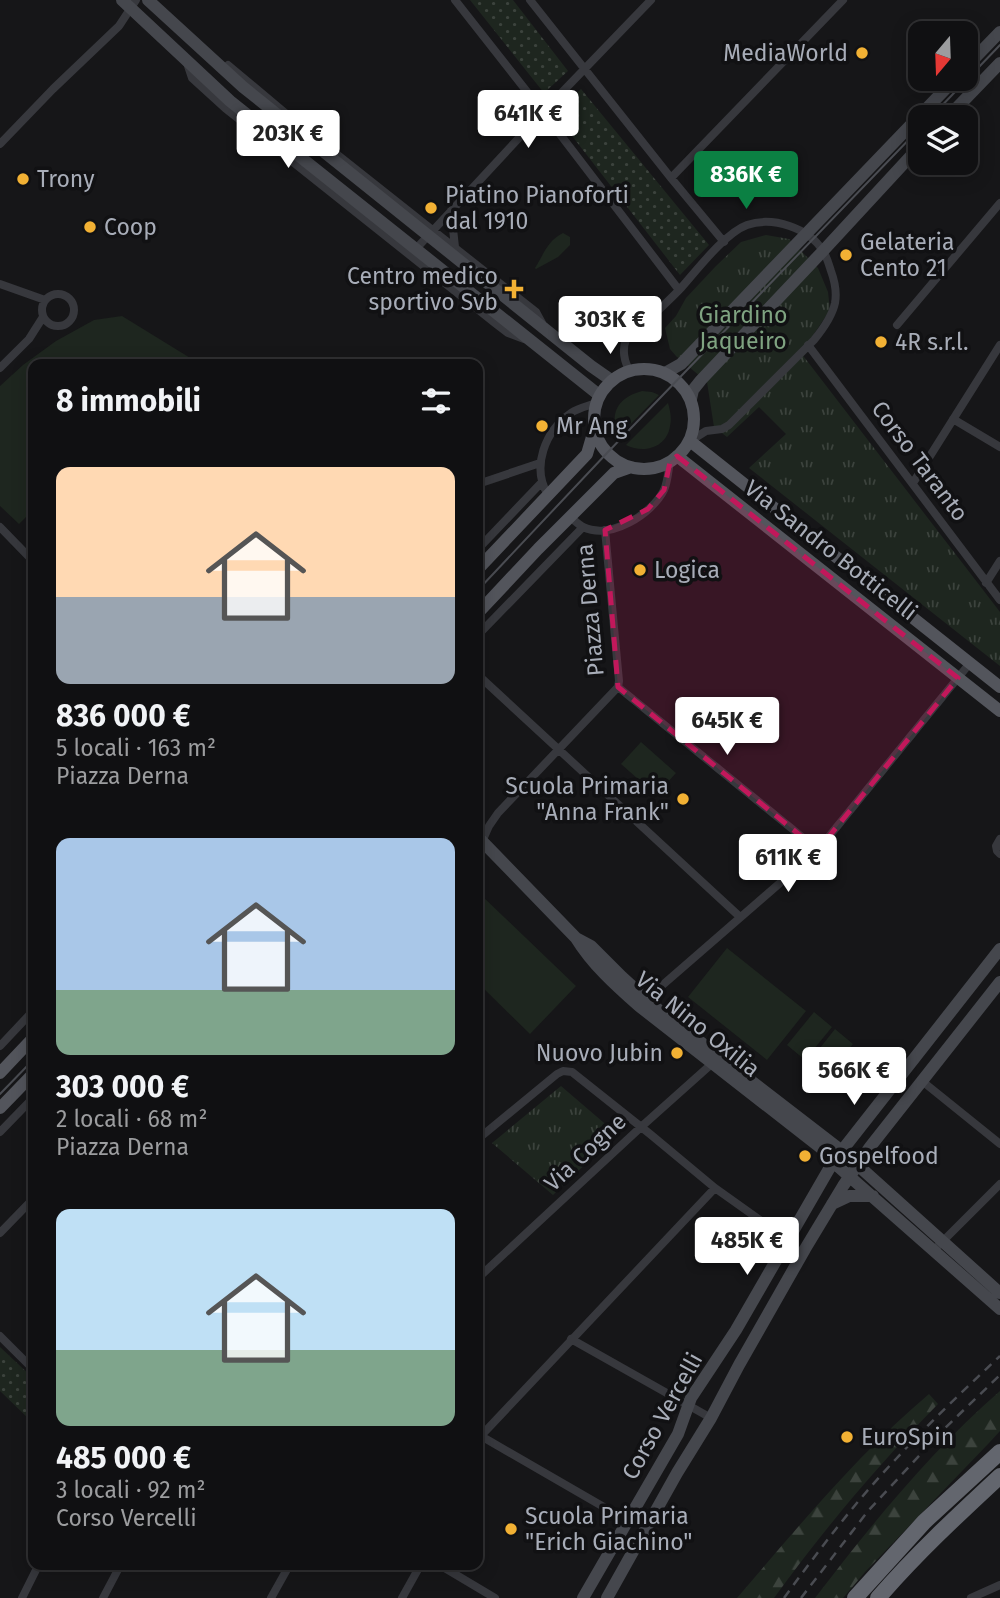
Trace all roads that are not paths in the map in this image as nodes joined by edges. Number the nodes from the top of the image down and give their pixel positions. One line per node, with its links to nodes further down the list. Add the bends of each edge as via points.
1 (148, 0): 19 (main road, via 243,88)
2 (456, 0): 13 (street)
3 (530, 0): 10 (street)
4 (651, 0): 10 (street)
5 (843, 0): 16 (street)
6 (129, 3): 14 (street, via 119,26); 24 (main road, via 230,101)
7 (1000, 32): 8 (main road)
8 (978, 55)
9 (1000, 63): 12 (main road)
10 (584, 69): 13 (street); 16 (street)
11 (944, 91): 20 (main road)
12 (960, 105)
13 (543, 112): 18 (street); 26 (street)
14 (0, 144)
15 (908, 159): 23 (main road)
16 (671, 178): 21 (street)
17 (1000, 203): 29 (street)
18 (451, 211): 19 (street); 22 (street)
19 (431, 232): 22 (street); 24 (street); 31 (main road)
20 (807, 234): 21 (street, Piazza Derna, via 780,224 760,223 744,226); 23 (street, Piazza Derna); 37 (main road, via 681,364)
21 (724, 242): 26 (street, Piazza Derna)
22 (455, 247): 31 (street, via 536,312)
23 (823, 251): 33 (street, Piazza Derna, via 835,282 835,301 829,320); 40 (main road, via 701,380)
24 (413, 253): 39 (main road, via 531,341)
25 (0, 284): 27 (street)
26 (679, 290): 36 (street, Piazza Derna, via 626,340 624,353)
27 (45, 300): 28 (street); 30 (street, via 64,295 75,308 67,324)
28 (43, 317): 30 (street); 32 (street)
29 (897, 325)
30 (53, 326): 32 (street)
31 (545, 329): 38 (main road)
32 (29, 339): 35 (street)
33 (808, 345): 43 (street, Piazza Derna, via 727,427 706,431); 50 (street, Corso Taranto)
34 (1000, 345): 41 (street)
35 (0, 368)
36 (630, 371): 37 (main road); 38 (main road)
37 (664, 373): 40 (main road, via 677,380)
38 (611, 380): 39 (main road)
39 (598, 399): 42 (main road); 46 (street, via 561,422 544,446)
40 (691, 399): 43 (main road, via 695,418)
41 (953, 419): 44 (street); 50 (street)
42 (594, 430): 47 (main road, via 609,456); 51 (main road, via 587,454)
43 (690, 441): 45 (main road, Piazza Derna); 66 (main road, Via Sandro Botticelli)
44 (1000, 447)
45 (673, 459): 47 (main road, via 653,468); 57 (street, Piazza Derna, via 657,499 633,521); 67 (main road, Via Sandro Botticelli)
46 (540, 463): 48 (street); 49 (street)
47 (631, 467): 53 (main road, via 614,473)
48 (483, 482)
49 (542, 482): 51 (street); 54 (street)
50 (913, 483): 62 (street, Corso Taranto)
51 (548, 495): 52 (main road)
52 (528, 516): 54 (street); 61 (main road)
53 (570, 517): 56 (street, Piazza Derna); 64 (main road)
54 (500, 525): 58 (street)
55 (0, 527): 59 (street)
56 (583, 527): 57 (street, Piazza Derna); 65 (street)
57 (605, 530): 69 (street, Piazza Derna)
58 (483, 544)
59 (28, 556)
60 (1000, 561): 62 (street)
61 (483, 564)
62 (986, 583): 63 (street, Corso Taranto)
63 (1000, 600)
64 (483, 608)
65 (483, 630)
66 (970, 663): 67 (street); 70 (main road, Via Sandro Botticelli)
67 (958, 678): 71 (main road, Via Sandro Botticelli); 76 (street)
68 (483, 680): 72 (street)
69 (618, 687): 72 (street); 76 (street)
70 (1000, 687)
71 (1000, 711)
72 (559, 750): 73 (street, via 496,816); 78 (street)
73 (483, 836)
74 (1000, 839): 77 (street, via 996,846)
75 (483, 847): 81 (main road, Via Nino Oxilia, via 576,938 615,984)
76 (818, 850): 78 (street)
77 (1000, 854)
78 (739, 916): 81 (street)
79 (1000, 948): 95 (main road, Corso Vercelli)
80 (1000, 982): 88 (main road, Corso Vercelli)
81 (642, 1003): 85 (main road, Via Nino Oxilia)
82 (28, 1016): 84 (street)
83 (28, 1043): 86 (main road)
84 (0, 1046)
85 (716, 1060): 91 (street, Via Cogne); 95 (main road, Via Nino Oxilia); 96 (main road, Via Nino Oxilia)
86 (0, 1073)
87 (28, 1079): 90 (main road)
88 (922, 1081): 94 (street); 97 (main road, Corso Vercelli)
89 (28, 1103): 92 (street)
90 (0, 1108)
91 (641, 1126): 93 (street, via 566,1071 557,1073); 100 (street); 107 (street, Via Cogne)
92 (0, 1132)
93 (483, 1135)
94 (1000, 1144)
95 (842, 1151): 96 (main road, Corso Vercelli); 97 (main road, Via Nino Oxilia)
96 (834, 1162): 98 (main road, Via Nino Oxilia); 105 (main road, Corso Vercelli)
97 (858, 1164): 98 (main road, Corso Vercelli); 106 (main road, Via Nino Oxilia)
98 (850, 1176): 101 (main road, Via Nino Oxilia); 103 (main road, Corso Vercelli)
99 (1000, 1184): 106 (street)
100 (715, 1188): 105 (street); 111 (street)
101 (873, 1196): 103 (main road, via 849,1196); 106 (main road, Via Nino Oxilia)
102 (28, 1204): 104 (street)
103 (832, 1204): 114 (main road, Corso Vercelli)
104 (0, 1233)
105 (788, 1240): 113 (main road, Corso Vercelli)
106 (938, 1245): 108 (main road); 109 (main road)
107 (483, 1273)
108 (1000, 1293)
109 (1000, 1309)
110 (0, 1336): 112 (street)
111 (571, 1339): 113 (street); 115 (street)
112 (28, 1364)
113 (688, 1406): 114 (street); 121 (main road, Corso Vercelli, via 678,1434)
114 (711, 1418): 134 (main road, Corso Vercelli)
115 (483, 1432)
116 (483, 1438): 121 (street)
117 (1000, 1444): 119 (highway)
118 (1000, 1452): 119 (highway)
119 (978, 1471): 135 (highway)
120 (1000, 1476): 136 (highway)
121 (628, 1521): 133 (main road, Corso Vercelli)
122 (36, 1570): 128 (street)
123 (118, 1570): 129 (street)
124 (287, 1570): 130 (street)
125 (418, 1570): 131 (street)
126 (448, 1570): 132 (street)
127 (1000, 1585): 137 (street)
128 (22, 1598)
129 (103, 1598)
130 (271, 1598)
131 (402, 1598)
132 (495, 1598)
133 (583, 1598)
134 (607, 1598)
135 (855, 1598)
136 (878, 1598)
137 (971, 1598)

